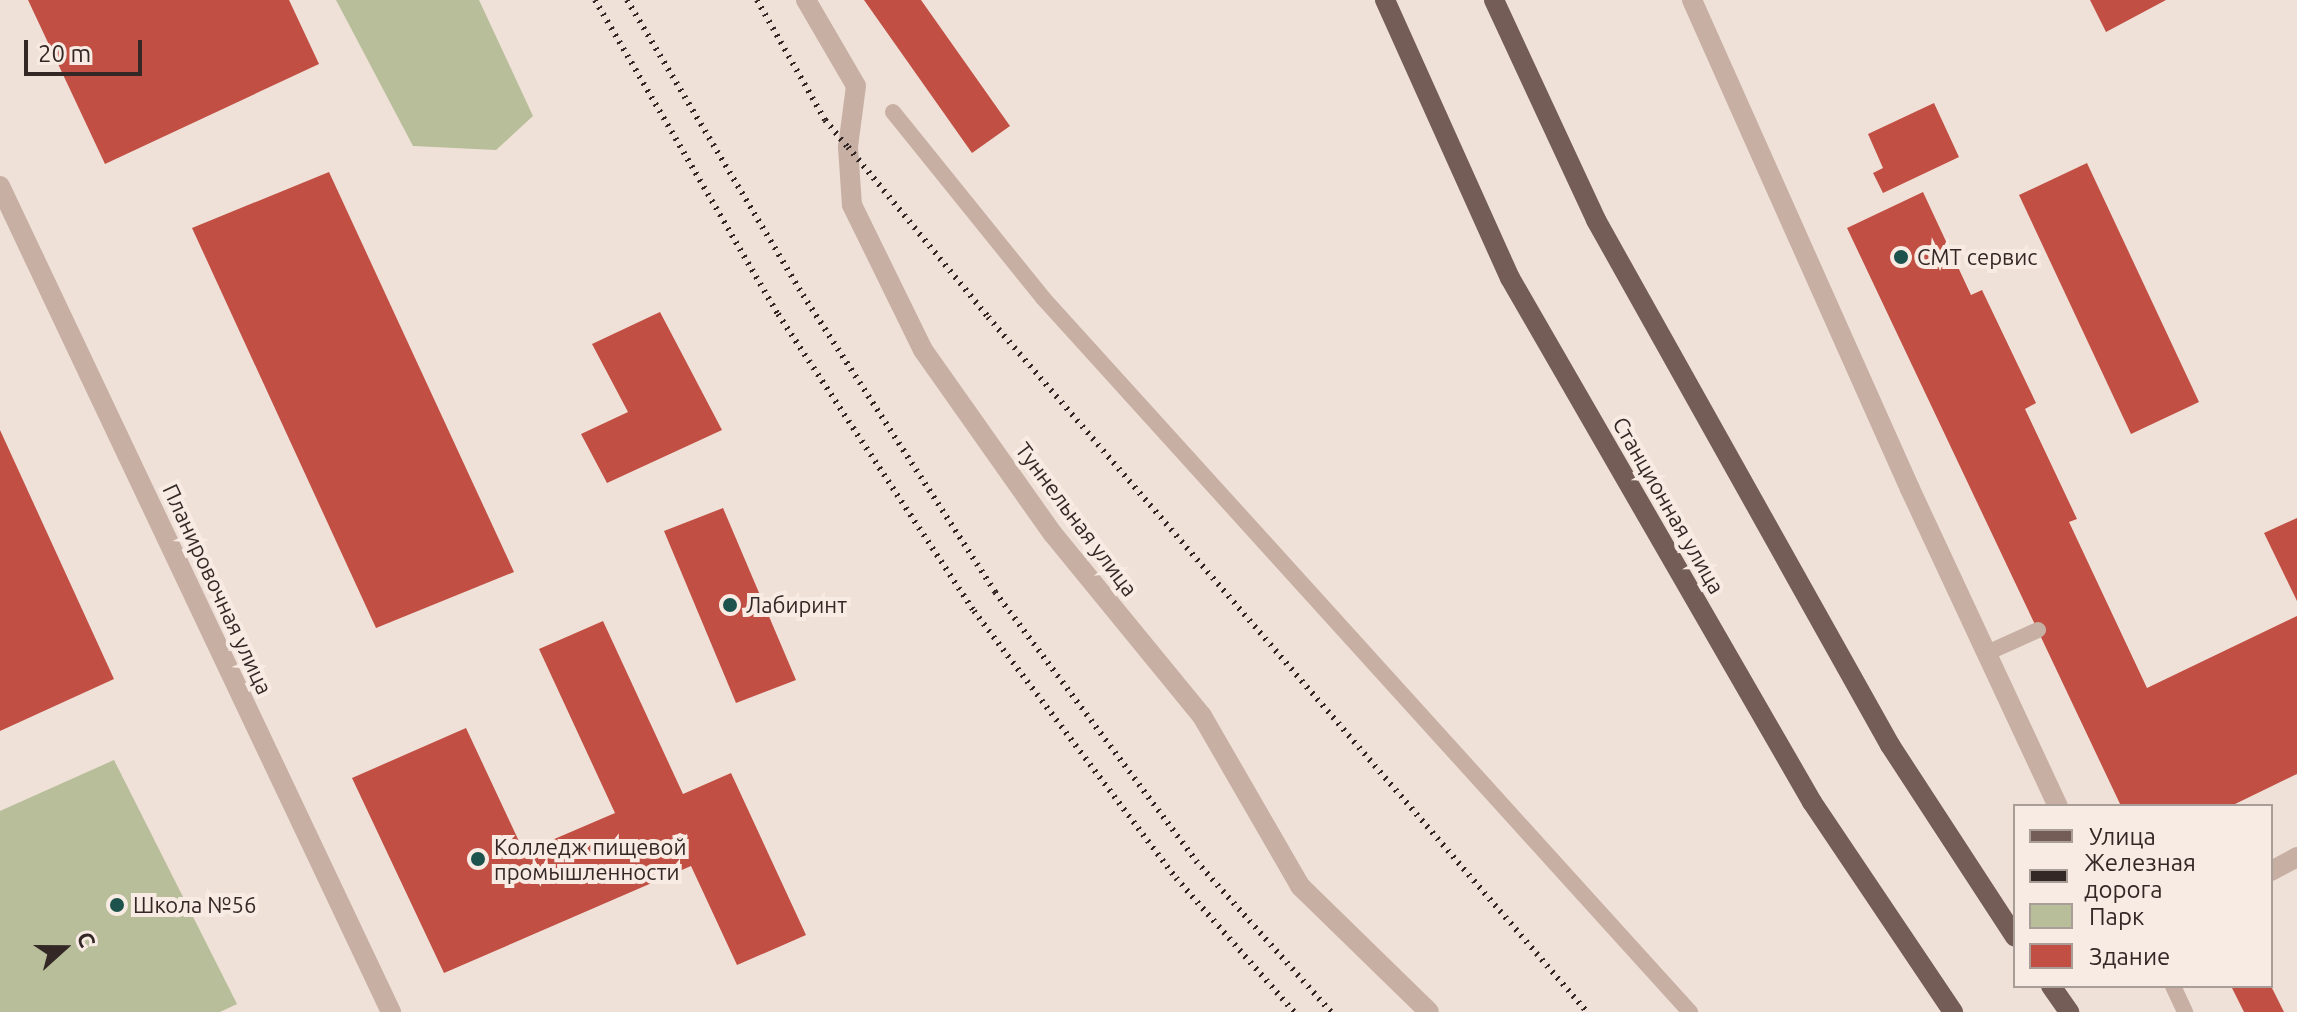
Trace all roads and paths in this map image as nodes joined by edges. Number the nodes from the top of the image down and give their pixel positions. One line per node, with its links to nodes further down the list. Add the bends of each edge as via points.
1 (806, 0): 16 (street, Туннельная улица, via 856,86 848,147 852,205 923,350 1053,534 1202,716 1300,886)
2 (1385, 0): 18 (main road, Станционная улица, via 1510,278 1812,802)
3 (1494, 0): 12 (main road, via 1596,220 1890,745)
4 (1692, 0): 8 (street)
5 (893, 112): 17 (lane, via 1053,310)
6 (0, 186): 15 (street, Планировочная улица)
7 (2038, 630): 8 (lane)
8 (1987, 653): 9 (street)
9 (2057, 804)
10 (2297, 857): 11 (street)
11 (2273, 870)
12 (2013, 934)
13 (2052, 988): 19 (main road)
14 (2174, 988): 20 (lane)
15 (391, 1012)
16 (1429, 1012)
17 (1690, 1012)
18 (1953, 1012)
19 (2069, 1012)
20 (2185, 1012)

